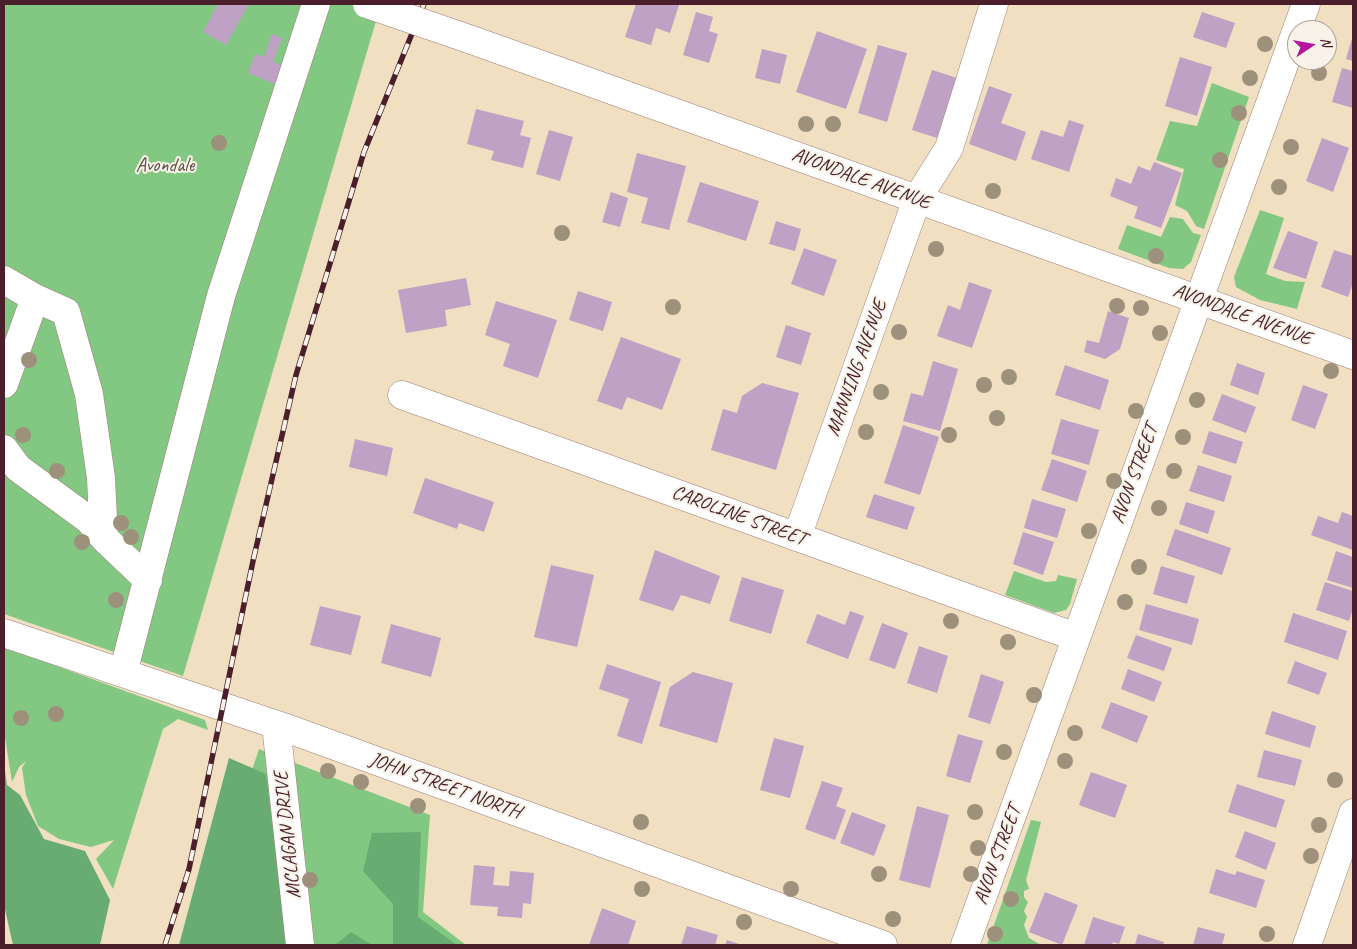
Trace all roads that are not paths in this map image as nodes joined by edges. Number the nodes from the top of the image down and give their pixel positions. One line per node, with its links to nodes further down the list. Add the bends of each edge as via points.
1 (316, 4): 15 (street, via 221,296)
2 (367, 4): 5 (street, AVONDALE AVENUE, bridge)
3 (994, 4): 5 (street, MANNING AVENUE, via 949,148)
4 (1306, 4): 8 (street, AVON STREET)
5 (917, 198): 8 (street, AVONDALE AVENUE); 13 (street, MANNING AVENUE)
6 (4, 280): 7 (street)
7 (35, 298): 10 (street); 14 (street, via 66,312 89,394 101,478)
8 (1199, 299): 9 (street, AVONDALE AVENUE); 17 (street, AVON STREET)
9 (1353, 355)
10 (4, 384)
11 (402, 395): 13 (street, CAROLINE STREET)
12 (4, 449): 14 (street, via 18,468 89,520)
13 (797, 537): 17 (street, CAROLINE STREET)
14 (104, 538): 15 (street)
15 (148, 580): 18 (street)
16 (4, 633): 18 (street, JOHN STREET NORTH)
17 (1076, 637): 23 (street, AVON STREET)
18 (123, 673): 19 (street, JOHN STREET NORTH)
19 (276, 725): 21 (street, MCLAGAN DRIVE); 22 (street, JOHN STREET NORTH)
20 (1353, 813): 24 (street)
21 (300, 945)
22 (883, 945)
23 (966, 945)
24 (1307, 945)

